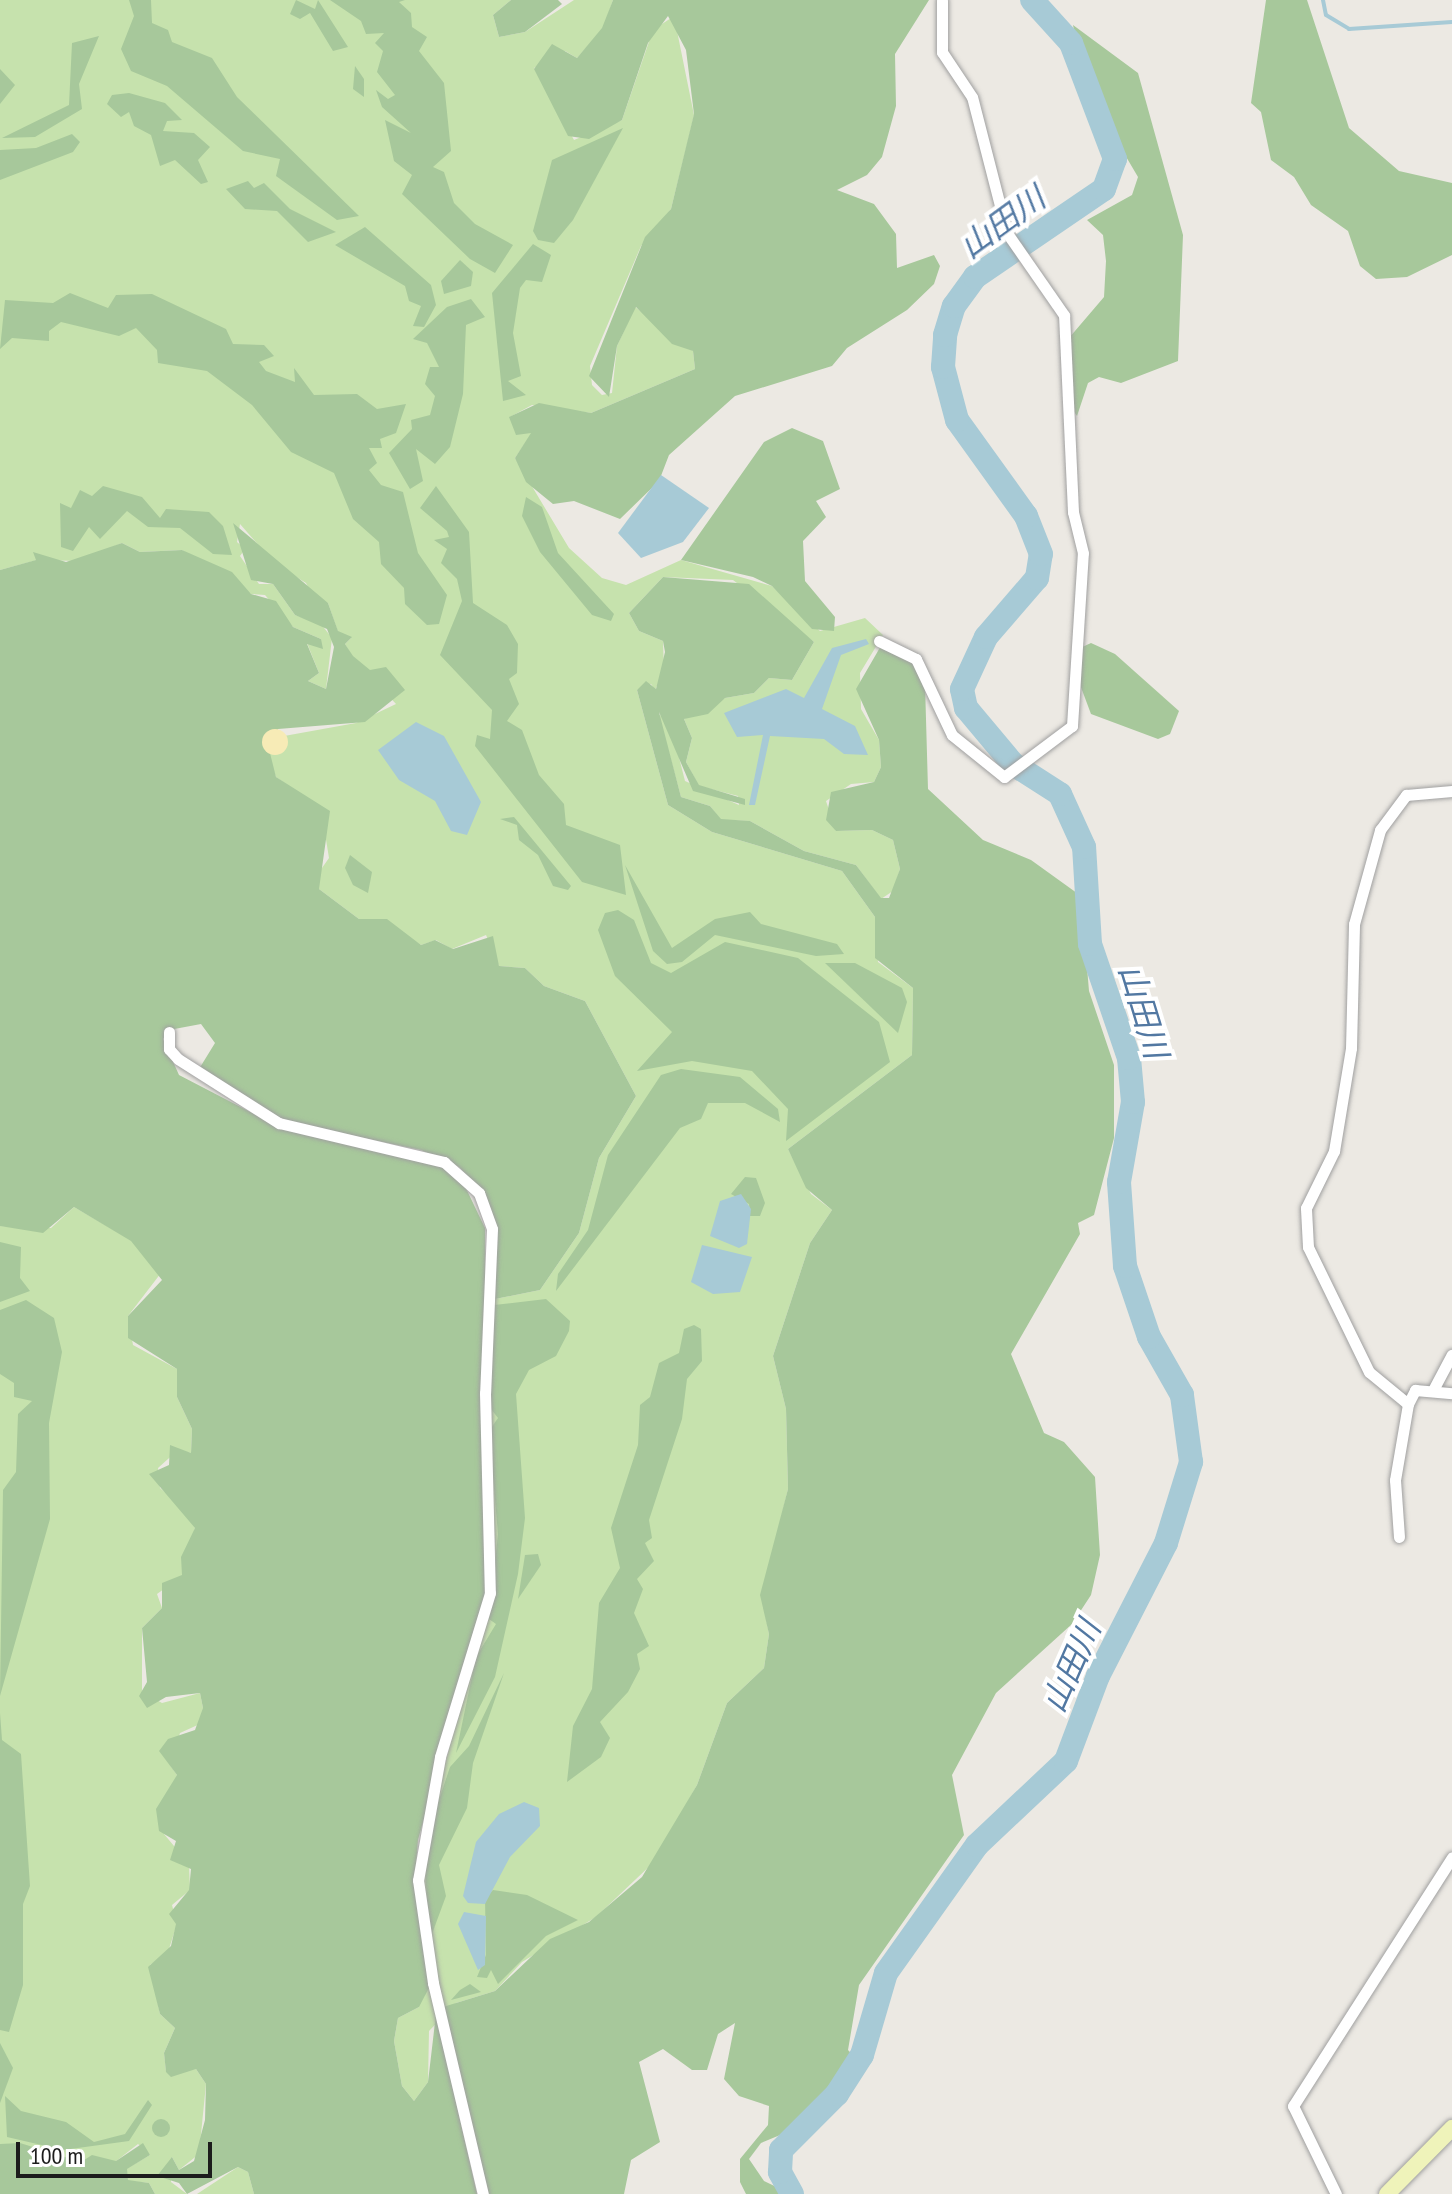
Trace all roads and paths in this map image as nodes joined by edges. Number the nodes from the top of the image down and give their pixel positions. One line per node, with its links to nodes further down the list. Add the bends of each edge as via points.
1 (942, 0): 2 (street, via 942,52 972,97 1007,233 1064,315 1073,512 1083,553 1075,716 1066,736 1030,762 1007,775 988,769 952,735 916,659)
2 (879, 641)
3 (1452, 791): 8 (street, via 1406,795 1380,830 1354,924 1351,1048 1334,1151 1306,1208 1308,1247 1369,1372)
4 (169, 1032): 12 (street, via 169,1049 178,1059 279,1123 444,1162 479,1193 492,1229 485,1393 491,1581 484,1630 440,1757 418,1880 433,1983)
5 (1452, 1355): 6 (street)
6 (1433, 1390): 7 (street); 8 (street, via 1415,1390)
7 (1452, 1393)
8 (1408, 1404): 9 (street, via 1395,1480)
9 (1399, 1537)
10 (1452, 1857): 13 (street, via 1293,2106)
11 (1449, 2138): 14 (main road)
12 (483, 2194)
13 (1336, 2194)
14 (1387, 2194)

